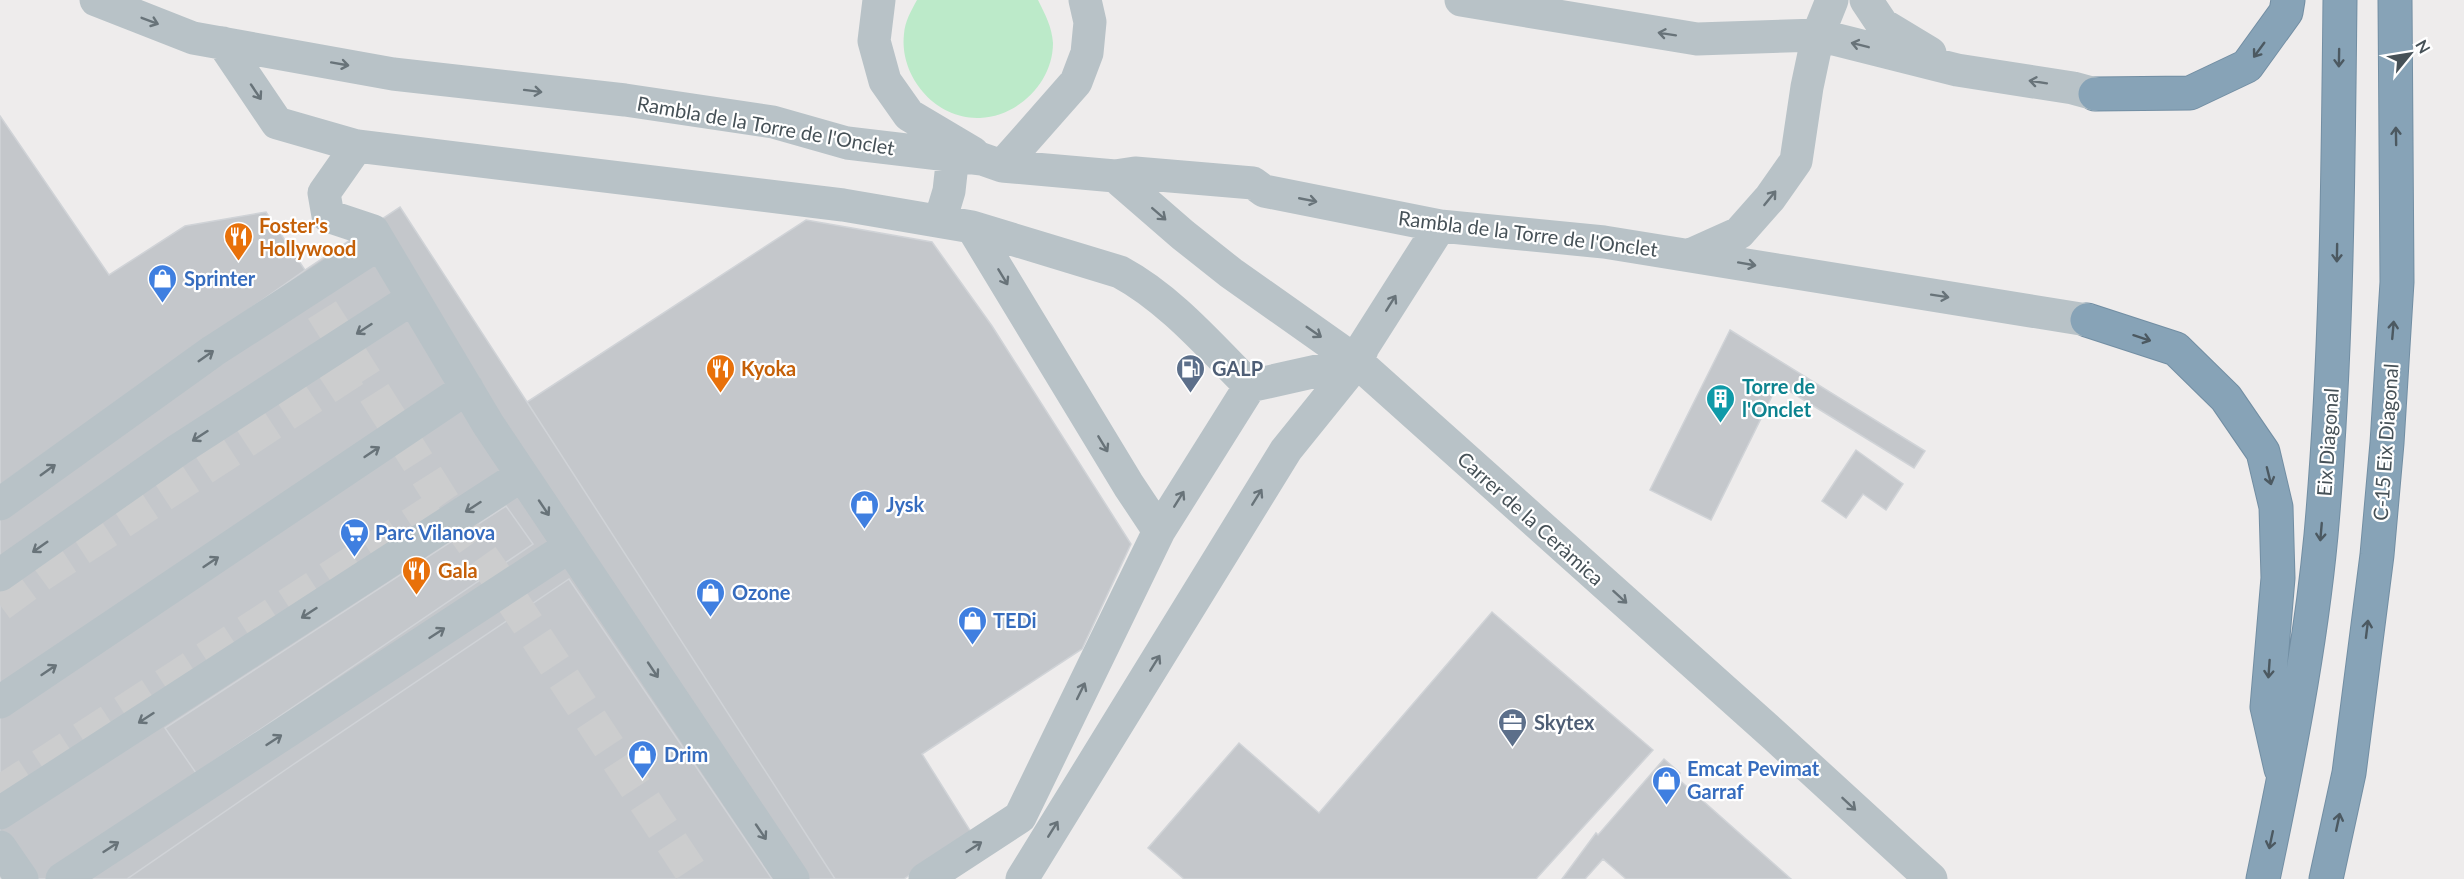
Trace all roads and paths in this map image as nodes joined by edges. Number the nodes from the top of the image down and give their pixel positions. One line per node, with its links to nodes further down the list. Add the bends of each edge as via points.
1 (96, 0): 11 (street, Rambla de la Torre de l'Onclet, one-way to 11, via 193,38)
2 (879, 0): 15 (street, via 874,41 885,81 909,115)
3 (1085, 0): 15 (street, via 1089,22 1087,53 1076,82)
4 (1461, 0): 10 (street, one-way to 4, via 1697,39)
5 (1832, 0): 10 (street)
6 (1866, 0): 12 (street, via 1882,24)
7 (2288, 0): 13 (highway, one-way to 13, via 2286,12 2247,66 2190,93)
8 (2340, 0): 33 (highway, Eix Diagonal, one-way to 33, via 2336,293 2321,536 2300,700)
9 (2395, 0): 43 (highway, C-15 Eix Diagonal, one-way to 9, via 2349,773 2387,443 2397,282)
10 (1818, 35): 12 (street, one-way to 10); 21 (street, one-way to 10, via 1739,233 1796,161)
11 (223, 44): 14 (street, one-way to 14, via 277,123); 15 (street, Rambla de la Torre de l'Onclet, one-way to 15, via 393,74 625,100 762,121 847,143)
12 (1957, 70): 13 (street, one-way to 12)
13 (2095, 94)
14 (357, 146): 17 (street, via 843,205); 20 (street, via 324,193 328,216 373,231)
15 (979, 160): 16 (street, Rambla de la Torre de l'Onclet); 17 (street, via 949,191)
16 (1115, 176): 18 (street, Rambla de la Torre de l'Onclet, one-way to 18, via 1135,172 1253,183 1264,191); 24 (street, Carrer de la Ceràmica, one-way to 24, via 1230,273)
17 (940, 221): 19 (street)
18 (1440, 226): 21 (street, Rambla de la Torre de l'Onclet, via 1604,242); 24 (street, one-way to 18)
19 (972, 227): 25 (street, via 1120,272 1141,283); 29 (street, one-way to 29)
20 (380, 243): 22 (street); 28 (street, one-way to 20, via 213,351)
21 (1690, 255): 23 (street, Rambla de la Torre de l'Onclet, one-way to 23)
22 (413, 298): 26 (street); 31 (street, one-way to 31, via 178,450)
23 (2087, 320): 33 (highway, one-way to 33, via 2176,349 2226,398 2263,452 2276,507 2277,566 2266,707)
24 (1357, 362): 25 (street); 40 (street, one-way to 24, via 1286,450); 41 (street, Carrer de la Ceràmica, one-way to 41)
25 (1250, 386): 29 (street, one-way to 25)
26 (467, 388): 27 (street); 32 (street, one-way to 26)
27 (522, 475): 30 (street, one-way to 30); 34 (street, one-way to 34)
28 (0, 504)
29 (1159, 531): 39 (street, one-way to 29, via 1020,817)
30 (570, 546): 37 (street, one-way to 30); 38 (street, one-way to 38)
31 (0, 575)
32 (0, 702)
33 (2284, 780): 42 (highway, Eix Diagonal, one-way to 42)
34 (0, 813)
35 (0, 847): 36 (street)
36 (22, 879)
37 (62, 879)
38 (793, 879)
39 (925, 879)
40 (1022, 879)
41 (1930, 879)
42 (2263, 879)
43 (2326, 879)

